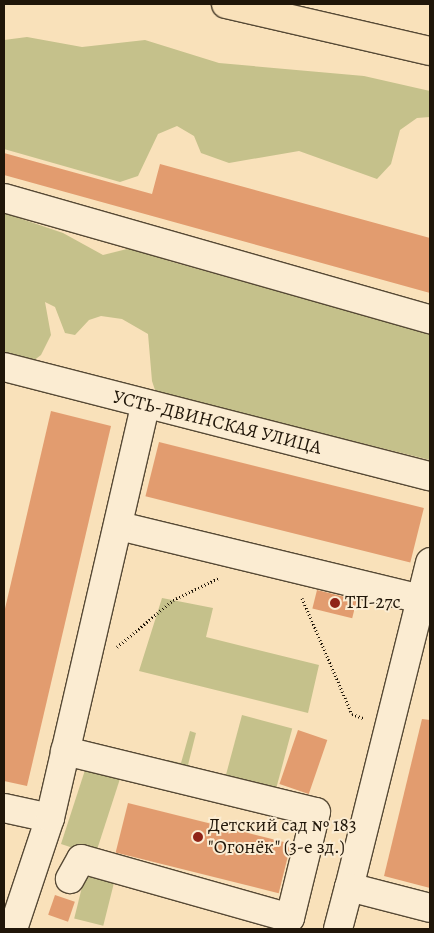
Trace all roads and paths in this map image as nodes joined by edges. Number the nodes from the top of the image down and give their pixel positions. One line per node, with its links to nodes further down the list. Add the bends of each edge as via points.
1 (226, 4): 2 (main road)
2 (430, 51)
3 (4, 198): 4 (street)
4 (430, 319)
5 (4, 367): 6 (street, УСТЬ-ДВИНСКАЯ УЛИЦА)
6 (145, 405): 7 (street, УСТЬ-ДВИНСКАЯ УЛИЦА); 8 (street)
7 (430, 476)
8 (120, 526): 9 (street); 13 (street)
9 (258, 559): 11 (street); 13 (path, via 173,600)
10 (430, 562): 12 (street)
11 (308, 570): 12 (street); 14 (path, via 302,601 352,714)
12 (421, 600): 14 (street)
13 (84, 674): 15 (street)
14 (388, 726): 19 (street)
15 (65, 751): 17 (street); 18 (street, via 316,812 290,918 81,859)
16 (4, 808): 17 (street)
17 (50, 818): 21 (street)
18 (70, 879)
19 (349, 887): 20 (street); 22 (street)
20 (430, 908)
21 (13, 929)
22 (338, 929)

